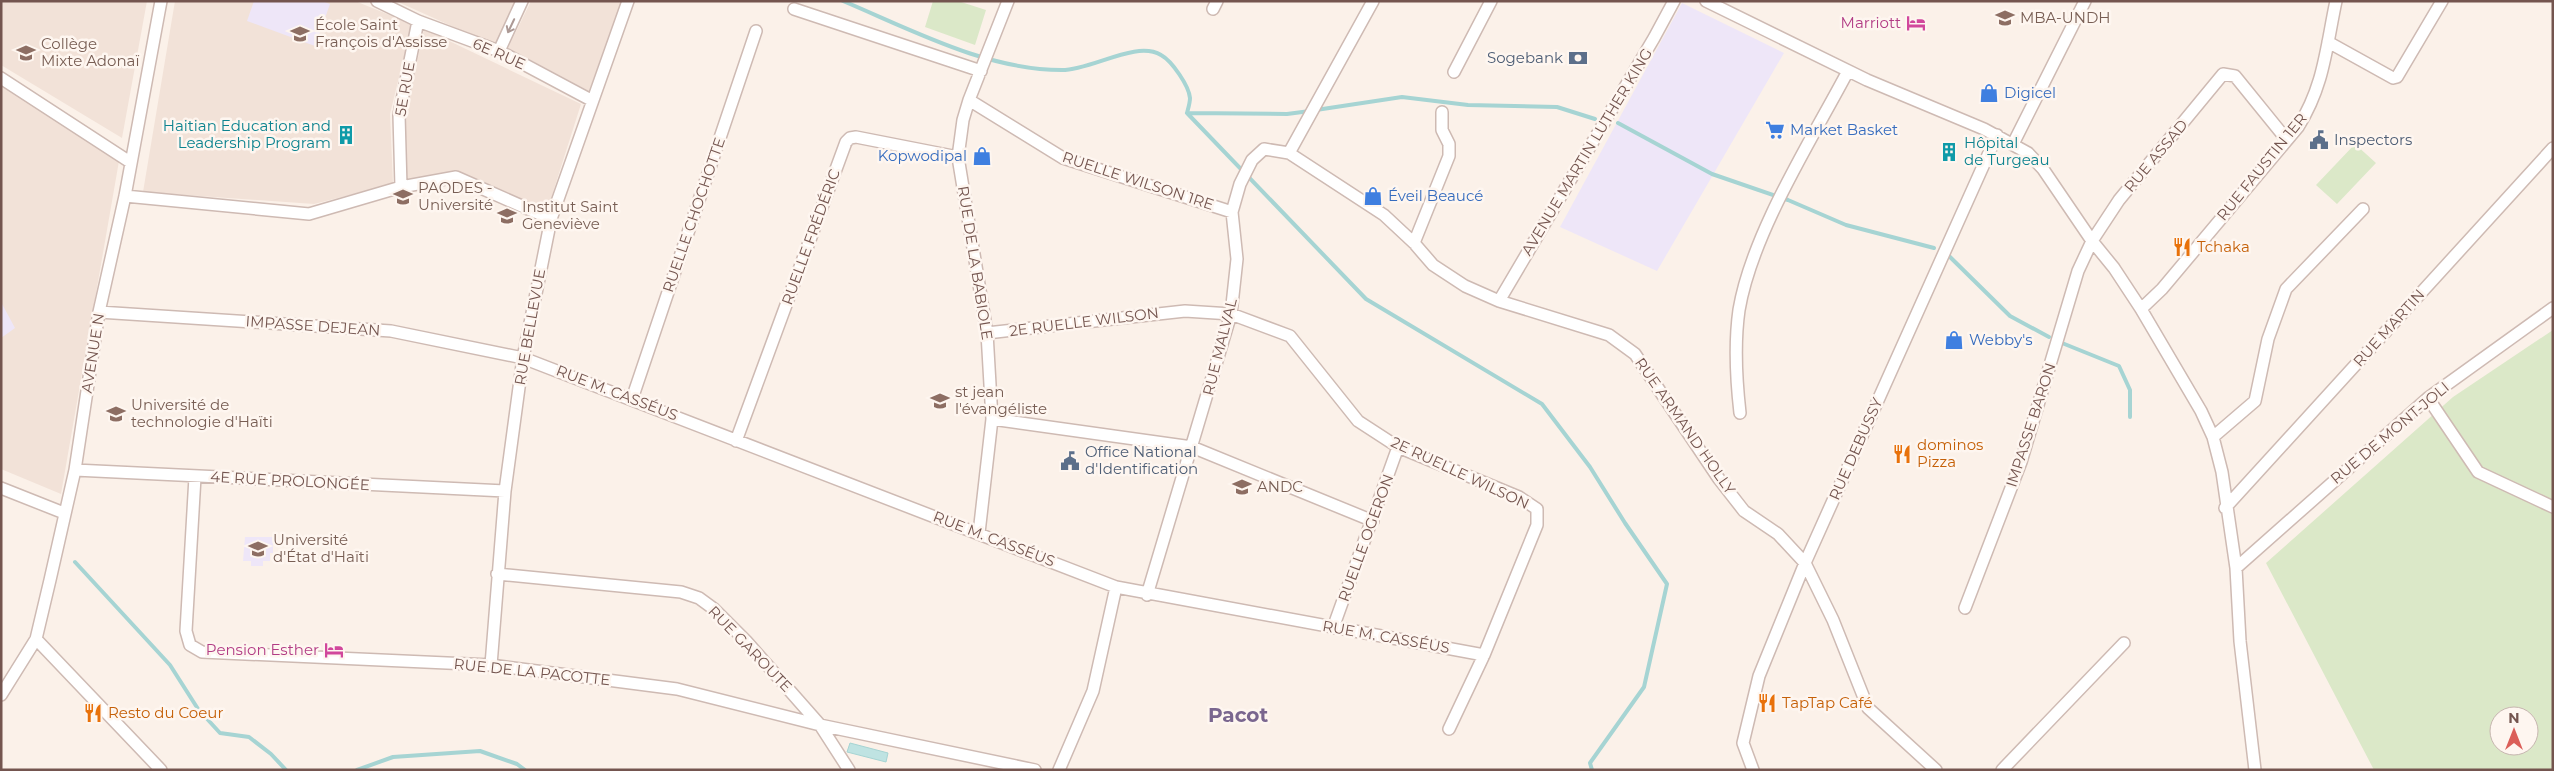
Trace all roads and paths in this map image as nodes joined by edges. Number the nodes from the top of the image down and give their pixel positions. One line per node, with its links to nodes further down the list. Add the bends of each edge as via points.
1 (161, 1): 31 (street, AVENUE N)
2 (377, 1): 14 (street, 6E RUE)
3 (522, 1): 17 (street, one-way to 17)
4 (628, 1): 22 (street, RUE BELLEVUE)
5 (1008, 1): 18 (street, RUE DE LA BABIOLE)
6 (1373, 1): 29 (street)
7 (1491, 1): 20 (street)
8 (1674, 1): 39 (street, AVENUE MARTIN LUTHER KING)
9 (1706, 1): 19 (street)
10 (2085, 1): 27 (street)
11 (2336, 1): 16 (street, RUE FAUSTIN 1ER)
12 (2442, 1): 16 (street, via 2397,77 2393,78)
13 (794, 9): 18 (street)
14 (418, 21): 17 (street, 6E RUE); 32 (street, 5E RUE, via 399,115)
15 (756, 32): 46 (street, RUELLE CHOCHOTTE)
16 (2328, 42): 26 (street, RUE FAUSTIN 1ER, via 2321,80 2310,106)
17 (499, 51): 22 (street, 6E RUE)
18 (982, 68): 23 (street, RUE DE LA BABIOLE)
19 (1848, 71): 25 (street); 48 (street, via 1777,204 1756,252 1739,311 1735,365)
20 (1454, 72)
21 (1, 78): 31 (street)
22 (591, 100): 36 (street, RUE BELLEVUE)
23 (969, 100): 30 (street, RUE DE LA BABIOLE); 35 (street, RUELLE WILSON 1RE, via 1063,158)
24 (1442, 112): 38 (street, via 1442,130 1449,144 1449,156)
25 (1997, 136): 27 (street); 63 (street, RUE DEBUSSY)
26 (2288, 140): 37 (street, RUE ASSAD, via 2235,76 2224,74 2119,200); 41 (street, RUE FAUSTIN 1ER)
27 (2013, 144): 37 (street, via 2028,153 2043,169)
28 (2553, 148): 59 (street, RUE MARTIN)
29 (1289, 153): 35 (street, RUE MALVAL, via 1264,149 1252,160 1240,184); 38 (street, RUE ARMAND HOLLY, via 1384,215)
30 (958, 157): 44 (street, RUE DE LA BABIOLE); 51 (street, RUELLE FRÉDÉRIC, via 856,137 846,142)
31 (130, 162): 33 (street, AVENUE N)
32 (401, 187): 33 (street, via 309,214); 36 (street, via 456,177)
33 (125, 196): 42 (street, AVENUE N)
34 (2363, 209): 50 (street, via 2286,289 2268,339 2255,401)
35 (1232, 212): 43 (street, RUE MALVAL, via 1237,259)
36 (551, 219): 45 (street, RUE BELLEVUE)
37 (2092, 241): 41 (street); 68 (street, IMPASSE BARON, via 2078,271 2021,462)
38 (1414, 242): 39 (street, RUE ARMAND HOLLY, via 1434,265 1449,276)
39 (1499, 301): 63 (street, RUE ARMAND HOLLY, via 1609,335 1635,354 1744,511 1778,534)
40 (2553, 308): 47 (street, RUE DE MONT-JOLI)
41 (2141, 309): 50 (street)
42 (99, 312): 45 (street, IMPASSE DEJEAN, via 391,331); 54 (street, AVENUE N)
43 (1231, 314): 44 (street, 2E RUELLE WILSON, via 1185,311); 52 (street, RUE MALVAL); 53 (street, 2E RUELLE WILSON, via 1290,336 1358,421)
44 (987, 334): 49 (street, RUE DE LA BABIOLE)
45 (524, 358): 46 (street, RUE M. CASSÉUS); 57 (street, RUE BELLEVUE)
46 (632, 398): 51 (street, RUE M. CASSÉUS)
47 (2428, 398): 58 (street, via 2478,472); 64 (street, RUE DE MONT-JOLI)
48 (1740, 413)
49 (992, 419): 52 (street); 62 (street, RUE DE LA BABIOLE)
50 (2213, 437): 59 (street, via 2222,472)
51 (736, 441): 62 (street, RUE M. CASSÉUS)
52 (1192, 447): 61 (street); 67 (street, RUE MALVAL)
53 (1398, 447): 61 (street, RUELLE OGERON); 72 (street, 2E RUELLE WILSON, via 1519,497 1537,509 1538,525)
54 (75, 470): 55 (street, 4E RUE PROLONGÉE); 60 (street, AVENUE N)
55 (195, 477): 57 (street, 4E RUE PROLONGÉE); 73 (street, RUE DE LA PACOTTE, via 186,638 195,649 202,652)
56 (1, 488): 60 (street)
57 (504, 491): 65 (street, RUE BELLEVUE)
58 (2553, 507)
59 (2225, 508): 64 (street)
60 (64, 513): 70 (street, AVENUE N)
61 (1373, 521): 69 (street, RUELLE OGERON)
62 (979, 533): 66 (street, RUE M. CASSÉUS)
63 (1805, 564): 81 (street, RUE DEBUSSY, via 1758,676 1743,743); 82 (street, RUE ARMAND HOLLY, via 1833,620 1868,708)
64 (2236, 568): 84 (street, via 2240,640)
65 (497, 574): 73 (street, RUE BELLEVUE); 75 (street, RUE GAROUTE, via 681,592 699,598 746,641)
66 (1116, 587): 67 (street, RUE M. CASSÉUS); 80 (street, via 1093,691)
67 (1147, 595): 69 (street, RUE M. CASSÉUS)
68 (1965, 608)
69 (1333, 628): 72 (street, RUE M. CASSÉUS)
70 (36, 639): 74 (street, AVENUE N); 77 (street)
71 (2124, 643): 83 (street)
72 (1484, 655): 76 (street, 2E RUELLE WILSON)
73 (491, 665): 75 (street, RUE DE LA PACOTTE, via 676,688)
74 (1, 695)
75 (820, 725): 78 (street, RUE GAROUTE); 79 (street, RUE DE LA PACOTTE)
76 (1449, 729)
77 (161, 770)
78 (849, 770)
79 (1035, 770)
80 (1059, 770)
81 (1752, 770)
82 (1936, 770)
83 (2002, 770)
84 (2256, 770)

